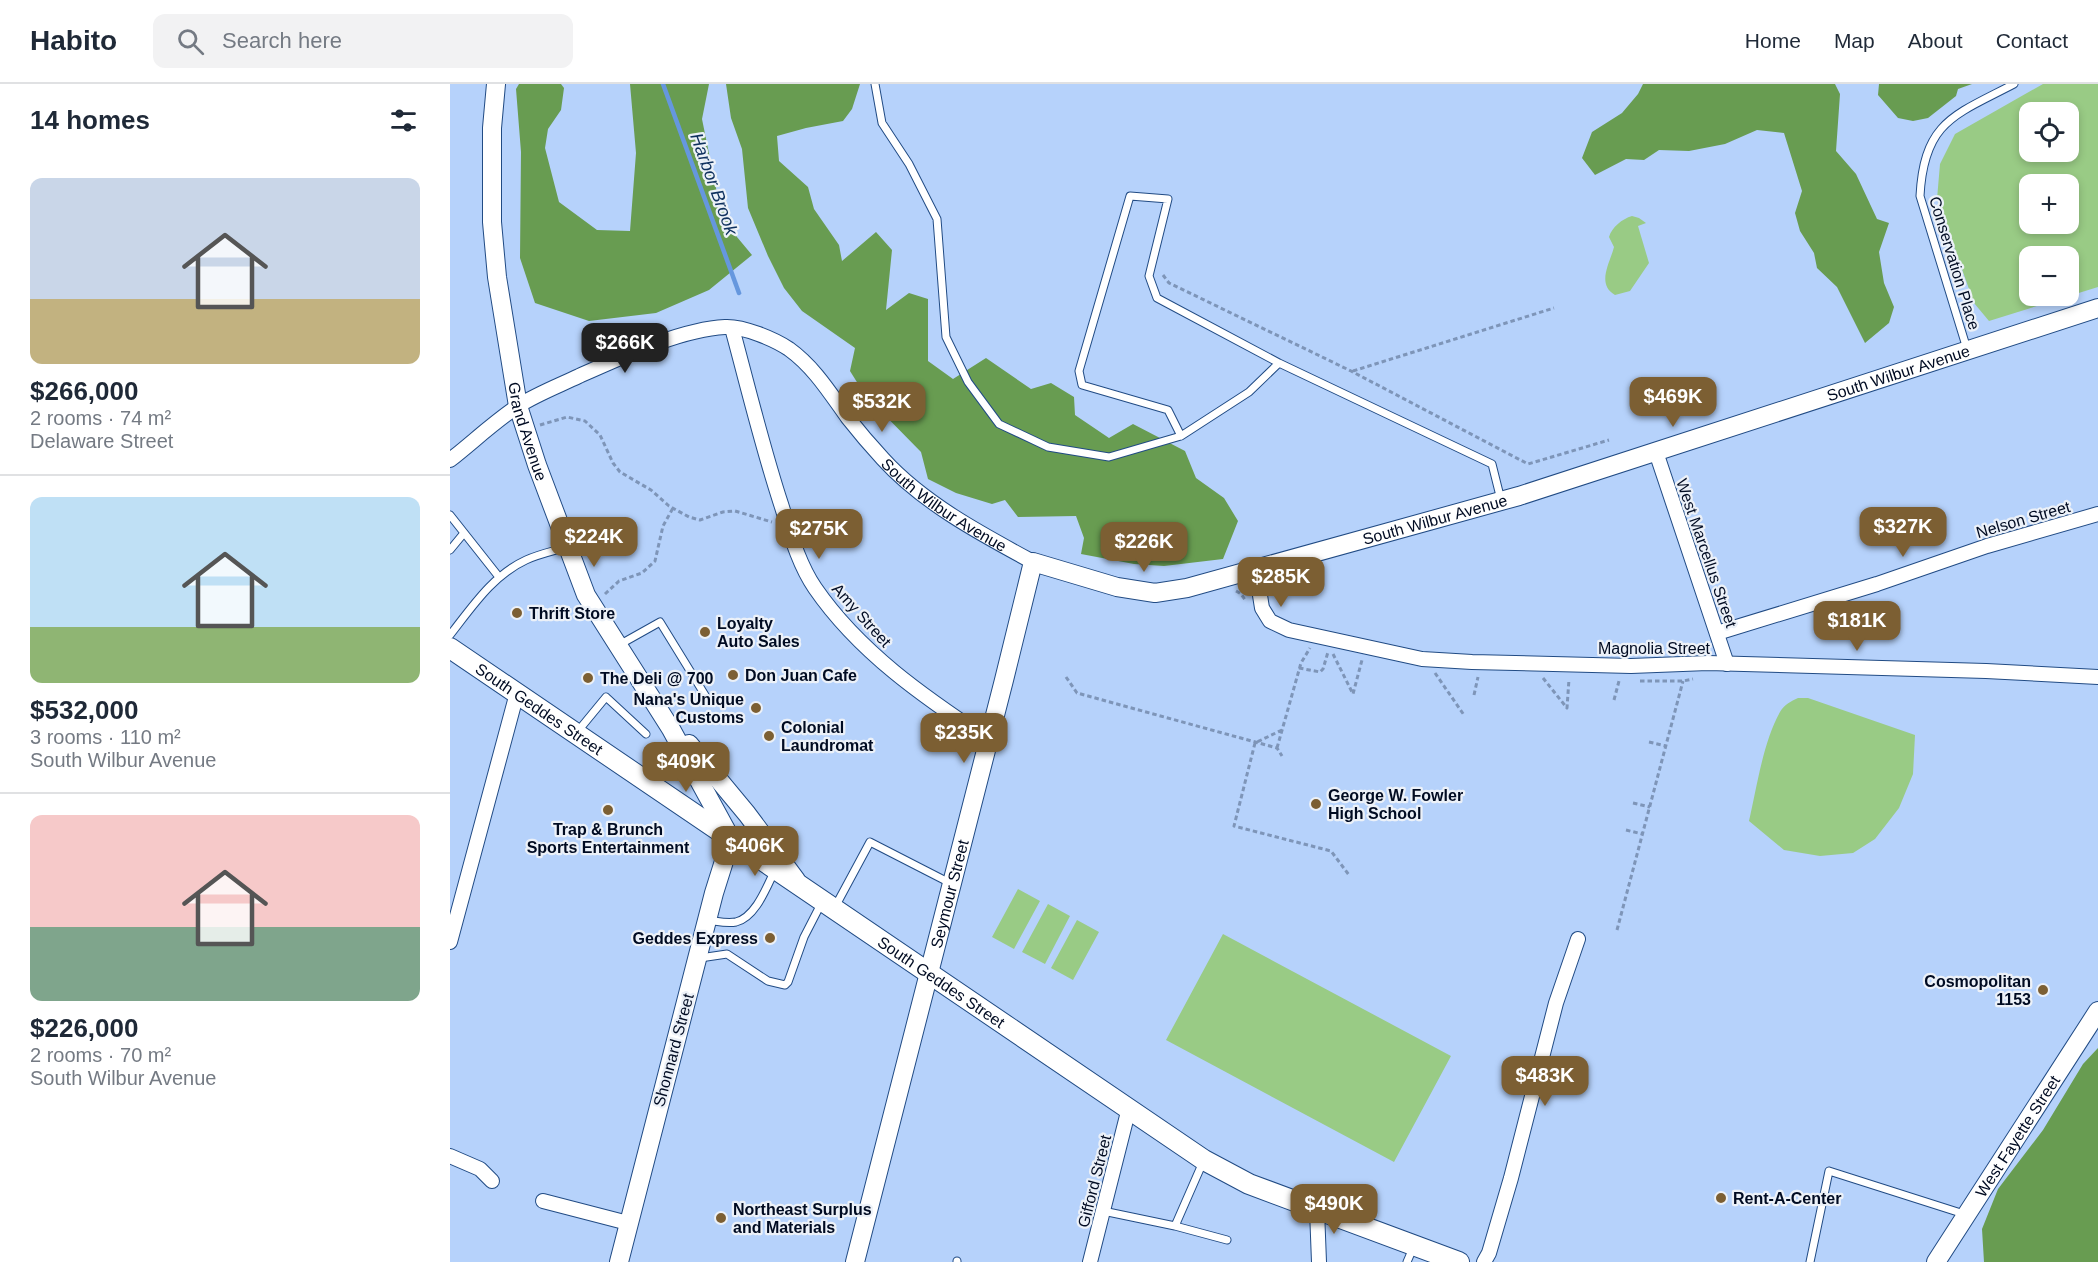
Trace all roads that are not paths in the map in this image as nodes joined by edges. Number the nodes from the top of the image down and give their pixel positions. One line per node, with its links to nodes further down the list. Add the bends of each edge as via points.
1 (496, 84): 8 (street, Grand Avenue, via 492,222)
2 (875, 84): 9 (lane, via 882,123 909,164 937,219 946,337 968,382 999,424 1048,447 1109,457)
3 (2014, 84): 6 (lane, Conservation Place, via 1957,114 1939,130 1921,170 1920,196)
4 (2098, 308): 6 (street, South Wilbur Avenue)
5 (732, 328): 8 (street, via 697,331 630,354); 18 (street, South Wilbur Avenue, via 790,350 818,375 849,420 885,461 916,489 978,533); 32 (street, Amy Street, via 794,548 814,586 838,618 882,662)
6 (1968, 351): 10 (street, South Wilbur Avenue)
7 (1279, 363): 9 (lane, via 1249,392); 9 (lane, via 1157,298 1149,276 1168,199 1130,196 1079,371 1082,385 1168,410); 12 (lane, via 1491,464)
8 (518, 406): 11 (street); 16 (street, Grand Avenue)
9 (1181, 436)
10 (1656, 452): 12 (street, South Wilbur Avenue); 21 (street, West Marcellus Street)
11 (450, 460)
12 (1501, 500): 19 (street, South Wilbur Avenue)
13 (2098, 514): 21 (street, Nelson Street)
14 (450, 515): 15 (lane)
15 (464, 533): 17 (lane); 20 (lane)
16 (567, 548): 20 (lane, via 527,560); 23 (street, Grand Avenue, via 586,596)
17 (450, 550)
18 (1033, 562): 19 (street, South Wilbur Avenue, via 1117,587 1155,592); 32 (street, Seymour Street)
19 (1256, 570): 25 (street, Magnolia Street, via 1262,608 1270,621 1289,630 1422,659)
20 (500, 577): 22 (lane)
21 (1717, 633): 25 (street, West Marcellus Street)
22 (450, 634)
23 (616, 646): 28 (lane, via 660,622); 29 (street, Grand Avenue)
24 (450, 648): 27 (main road, South Geddes Street)
25 (1727, 664): 26 (street, Magnolia Street)
26 (2098, 677)
27 (517, 693): 30 (main road, South Geddes Street); 40 (street)
28 (708, 700)
29 (671, 729): 33 (street, Grand Avenue); 35 (street, via 682,736 747,814)
30 (576, 733): 31 (lane, via 606,697); 33 (main road, South Geddes Street)
31 (646, 734)
32 (989, 740): 36 (street, Seymour Street)
33 (731, 839): 34 (main road, South Geddes Street); 38 (street, Shonnard Street)
34 (776, 869): 35 (main road, South Geddes Street); 38 (lane, via 746,917 727,923)
35 (798, 884): 37 (main road, South Geddes Street)
36 (952, 884): 37 (lane, via 870,842); 42 (street, Seymour Street)
37 (829, 905): 41 (lane, via 804,937 785,985 768,981 727,954); 42 (main road, South Geddes Street)
38 (707, 920): 41 (street, Shonnard Street)
39 (1578, 939): 61 (street, via 1556,1003 1511,1178)
40 (450, 942)
41 (697, 958): 52 (street, Shonnard Street)
42 (929, 974): 44 (main road, South Geddes Street); 57 (street, Seymour Street)
43 (2098, 1011): 51 (street, West Fayette Street)
44 (1129, 1108): 46 (main road, South Geddes Street); 50 (street, Gifford Street)
45 (450, 1156): 47 (street, via 480,1169)
46 (1204, 1160): 49 (main road, South Geddes Street, via 1249,1184); 53 (lane)
47 (492, 1181)
48 (543, 1201): 52 (street)
49 (1317, 1210): 55 (main road, South Geddes Street); 59 (street)
50 (1103, 1211): 53 (lane); 58 (street, Gifford Street)
51 (1966, 1215): 62 (lane, via 1829,1171); 63 (street, West Fayette Street)
52 (628, 1223): 56 (street, Shonnard Street)
53 (1175, 1226): 54 (lane)
54 (1227, 1240)
55 (1410, 1254): 60 (main road, South Geddes Street)
56 (619, 1262)
57 (855, 1262)
58 (1090, 1262)
59 (1319, 1262)
60 (1460, 1262)
61 (1484, 1262)
62 (1810, 1262)
63 (1936, 1262)

